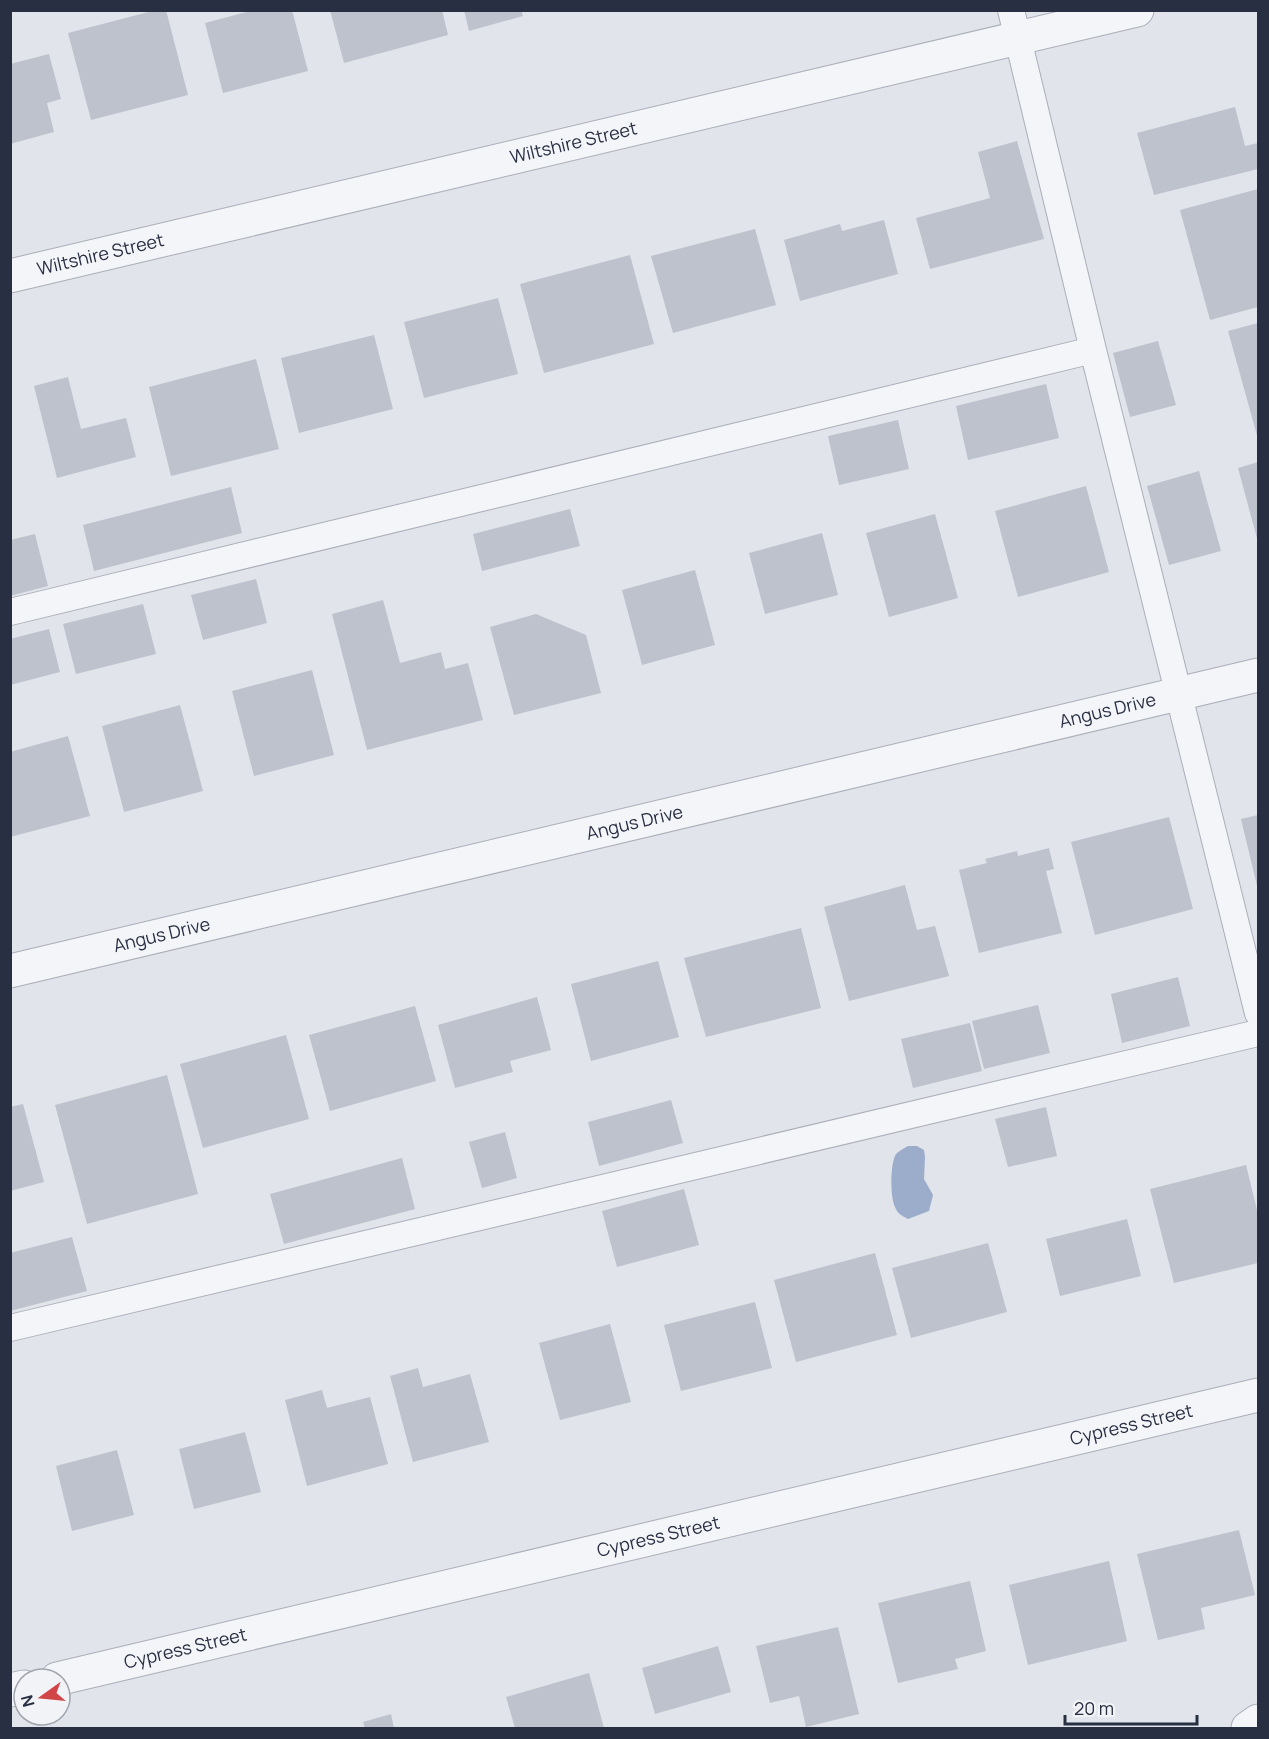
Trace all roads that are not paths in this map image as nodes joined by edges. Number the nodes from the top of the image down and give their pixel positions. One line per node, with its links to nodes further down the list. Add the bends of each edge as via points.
1 (1137, 10): 2 (street, Wiltshire Street)
2 (1015, 25): 3 (street, Wiltshire Street); 4 (lane)
3 (10, 276)
4 (1093, 350): 5 (lane); 7 (lane)
5 (10, 612)
6 (1258, 675): 7 (street, Angus Drive)
7 (1179, 694): 8 (street, Angus Drive); 9 (lane)
8 (10, 971)
9 (1258, 1013)
10 (1258, 1033): 11 (lane)
11 (10, 1328)
12 (1258, 1395): 13 (street, Cypress Street)
13 (72, 1675)
14 (1258, 1721): 15 (street)
15 (1248, 1728)

